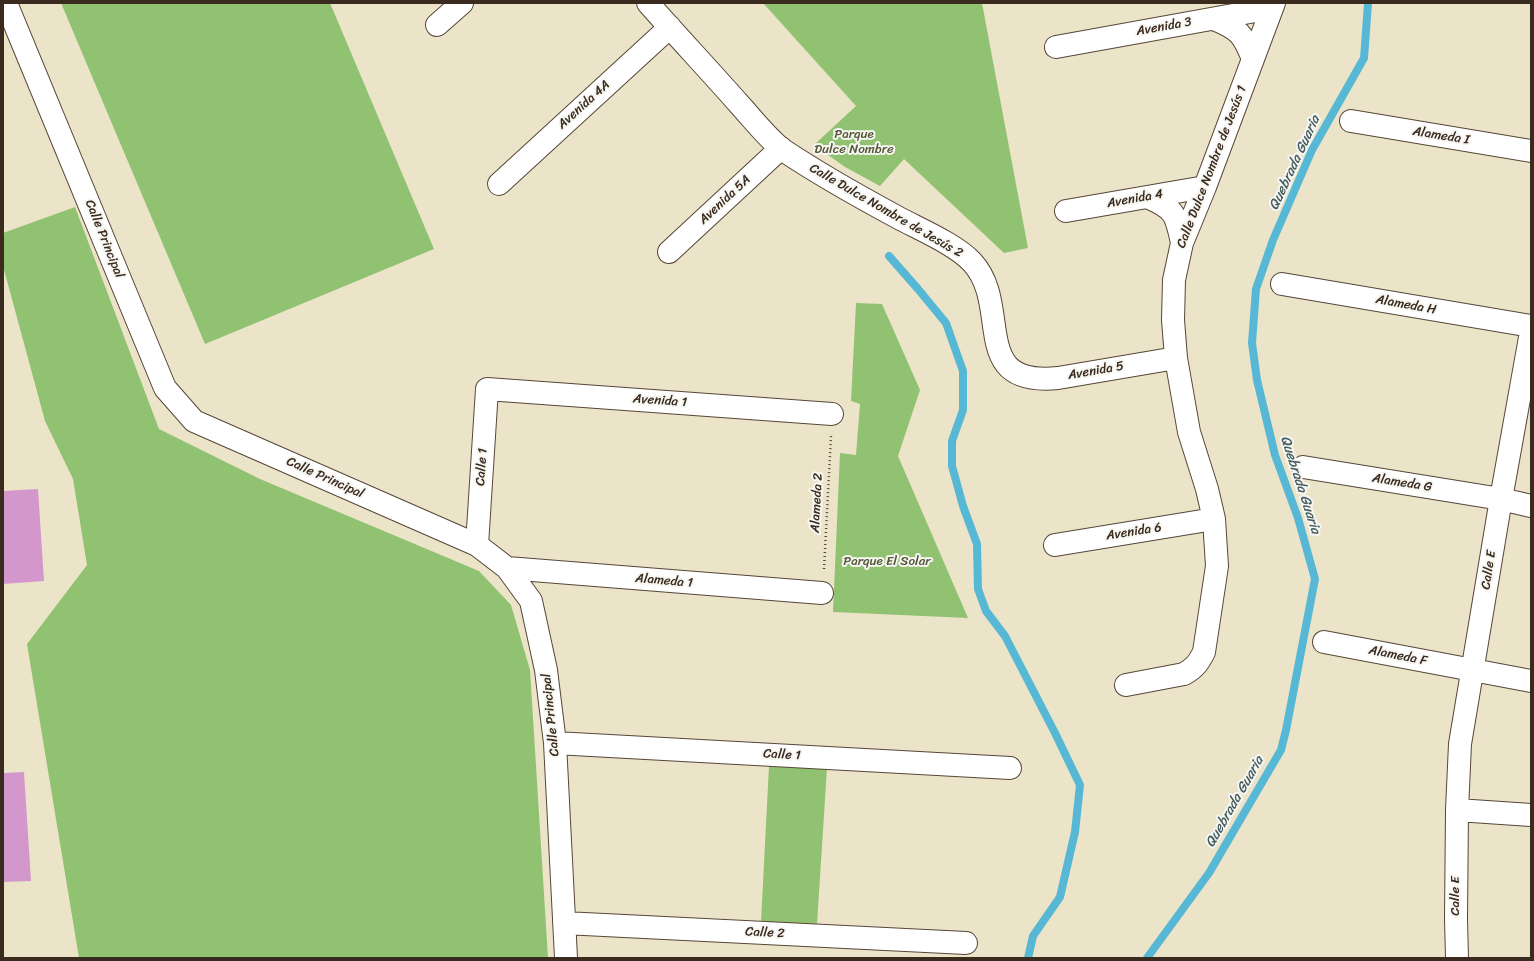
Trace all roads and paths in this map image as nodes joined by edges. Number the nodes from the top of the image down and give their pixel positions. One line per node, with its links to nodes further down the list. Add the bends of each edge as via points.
1 (6, 3): 30 (street, Calle Principal, via 165,388 184,410 194,421)
2 (462, 3): 6 (street)
3 (648, 3): 7 (street, Calle Dulce Nombre de Jesús 2)
4 (1273, 6): 5 (street, Avenida 3); 9 (street, Calle Dulce Nombre de Jesús 1)
5 (1214, 18): 8 (street, Avenida 3); 9 (street, via 1240,32)
6 (437, 25)
7 (670, 27): 11 (street, Calle Dulce Nombre de Jesús 2); 13 (street, Avenida 4A)
8 (1056, 47)
9 (1254, 59): 14 (street, Calle Dulce Nombre de Jesús 1)
10 (1351, 121): 12 (street, Alameda I)
11 (781, 148): 18 (street, Avenida 5A); 23 (street, Calle Dulce Nombre de Jesús 2, via 873,204 952,247 972,262 982,277 989,296 1000,355)
12 (1531, 151)
13 (499, 184)
14 (1204, 187): 15 (street, Avenida 4); 17 (street, Calle Dulce Nombre de Jesús 1)
15 (1147, 196): 16 (street, Avenida 4); 17 (street, via 1172,211 1177,220)
16 (1066, 211)
17 (1182, 243): 22 (street, Calle Dulce Nombre de Jesús 1, via 1174,280 1173,320)
18 (669, 252)
19 (1282, 284): 20 (street, Alameda H)
20 (1531, 326)
21 (1531, 332): 27 (street, Calle E)
22 (1176, 358): 23 (street, Avenida 5, via 1052,378 1031,378); 29 (street, Calle Dulce Nombre de Jesús 1, via 1189,432)
23 (1016, 374)
24 (487, 389): 25 (street, Avenida 1); 30 (street, Calle 1)
25 (832, 414): 33 (path, Alameda 2)
26 (1303, 467): 27 (street, Alameda G)
27 (1501, 499): 28 (street, Alameda G); 35 (street, Calle E)
28 (1531, 506)
29 (1214, 519): 31 (street, Avenida 6); 37 (street, Calle Dulce Nombre de Jesús 1, via 1217,566 1204,652 1198,664 1184,674)
30 (477, 545): 32 (street, Calle Principal)
31 (1055, 545)
32 (507, 568): 33 (street, Alameda 1); 38 (street, Calle Principal, via 531,601 546,670)
33 (822, 593)
34 (1324, 642): 35 (street, Alameda F)
35 (1473, 670): 36 (street, Alameda F); 40 (street, Calle E, via 1460,744)
36 (1531, 680)
37 (1126, 685)
38 (555, 743): 39 (street, Calle 1); 42 (street, Calle Principal)
39 (1010, 768)
40 (1457, 810): 41 (street); 45 (street, Calle E)
41 (1531, 815)
42 (564, 923): 43 (street, Calle 2); 44 (street, Calle Principal)
43 (966, 943)
44 (566, 958)
45 (1457, 958)

